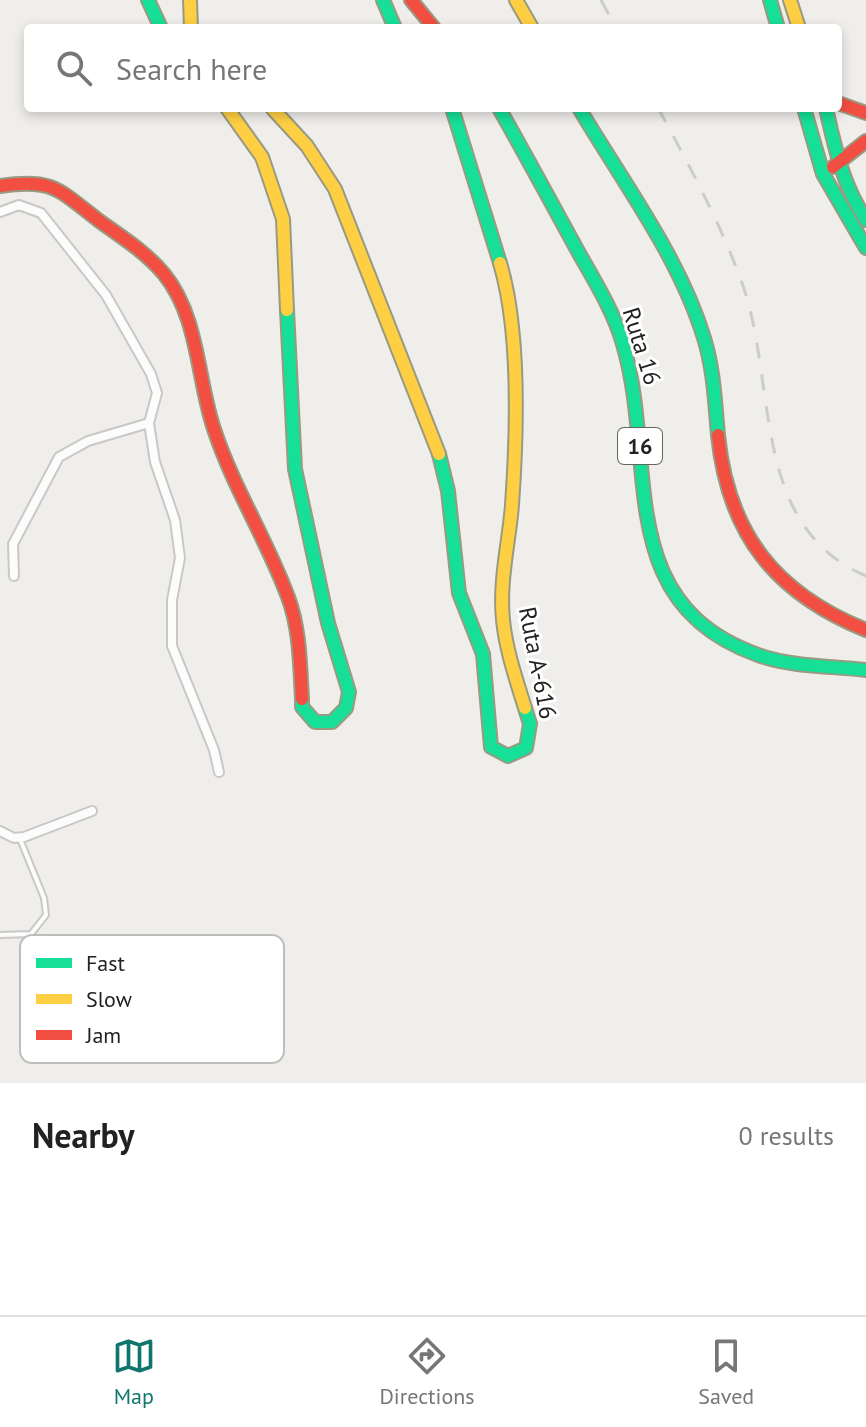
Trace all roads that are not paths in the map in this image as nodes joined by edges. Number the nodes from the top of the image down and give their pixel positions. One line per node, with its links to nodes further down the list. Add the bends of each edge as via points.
1 (148, 0): 8 (main road)
2 (190, 0): 9 (main road)
3 (383, 0): 10 (main road)
4 (411, 0): 11 (main road)
5 (516, 0): 12 (main road)
6 (770, 0): 13 (main road)
7 (790, 0): 14 (main road)
8 (159, 24)
9 (191, 24)
10 (393, 24)
11 (431, 24)
12 (530, 24)
13 (777, 24)
14 (798, 24)
15 (842, 104): 23 (main road)
16 (230, 112): 28 (main road, via 262,157 283,219 297,481 349,692 346,708 332,722 315,722 302,707 299,639 289,598 214,429 187,318 170,284 146,256 56,188 34,181)
17 (276, 112): 18 (main road, Ruta A-616, via 307,146 340,198 434,435 448,491 459,593 483,654 491,747 508,756 526,748 530,724 503,620 512,504 514,342 510,296)
18 (453, 112)
19 (501, 112): 35 (main road, Ruta 16 / 16, via 623,344 637,408 649,536 671,595 702,627 746,650 780,660)
20 (581, 112): 34 (main road, via 698,320 712,372 727,492 738,522 761,560 801,598)
21 (805, 112): 27 (main road)
22 (827, 112): 26 (main road)
23 (866, 113)
24 (866, 141): 26 (main road)
25 (866, 152): 26 (main road)
26 (838, 164): 27 (main road); 30 (main road)
27 (823, 174): 31 (main road)
28 (0, 186)
29 (0, 212): 32 (street, via 19,205 41,213 106,295 151,374 157,393)
30 (866, 220)
31 (866, 248)
32 (149, 423): 33 (street, via 88,441 59,457 13,544); 36 (street, via 159,479 178,532 172,646)
33 (14, 576)
34 (866, 630)
35 (866, 670)
36 (219, 772)
37 (92, 811): 39 (street)
38 (0, 831): 39 (street)
39 (20, 837): 40 (lane, via 46,915 31,934)
40 (0, 935)

